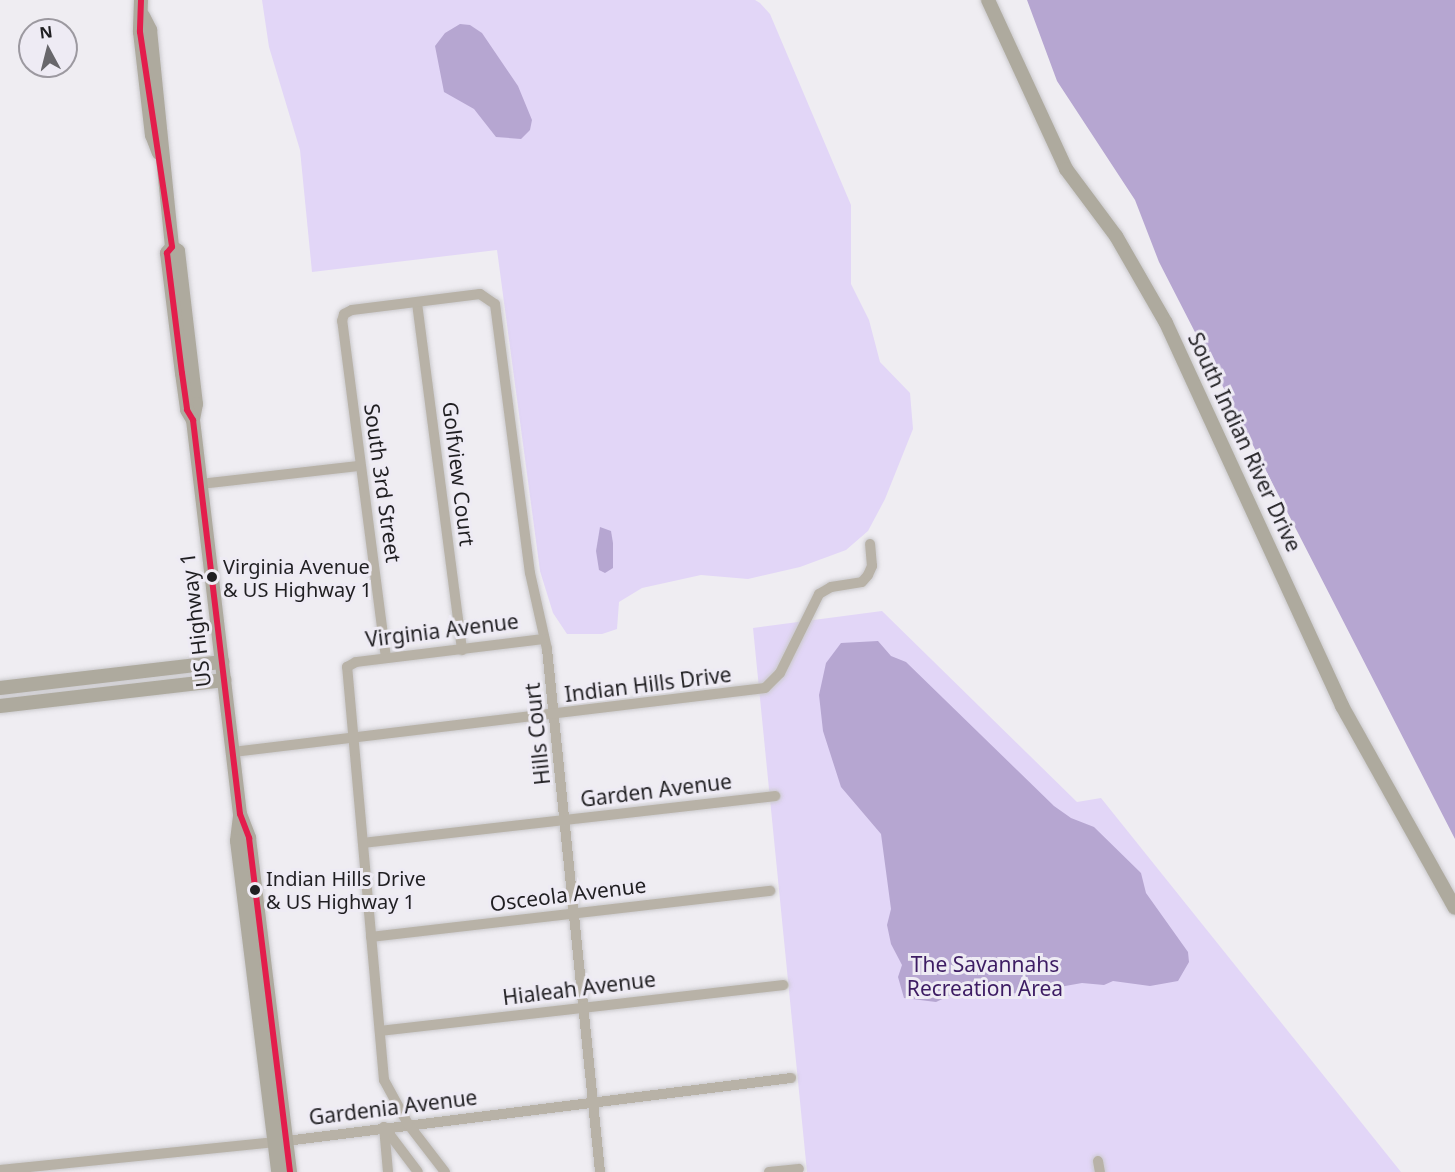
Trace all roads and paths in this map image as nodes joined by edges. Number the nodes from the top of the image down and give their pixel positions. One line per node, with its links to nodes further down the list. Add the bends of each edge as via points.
1 (141, 0): 5 (main road, US Highway 1, via 140,32 151,124 161,158 172,247 178,251)
2 (988, 0): 22 (main road, South Indian River Drive, via 1066,169 1116,237 1166,323 1342,706)
3 (417, 303): 4 (street, South 3rd Street, via 344,314); 7 (street, Hills Court, via 480,294 495,304 530,573); 8 (street, Golfview Court)
4 (360, 466): 5 (street); 9 (street, South 3rd Street)
5 (201, 484): 10 (main road, US Highway 1)
6 (870, 544): 14 (street, Indian Hills Drive, via 872,566 868,575 862,582 831,587 819,594 780,673 765,688)
7 (543, 639): 8 (street, Virginia Avenue); 14 (street, Hills Court)
8 (462, 650): 9 (street, Virginia Avenue)
9 (387, 658): 15 (street, Virginia Avenue, via 347,667)
10 (222, 662): 11 (main road, US Highway 1); 12 (main road)
11 (224, 680): 13 (main road); 16 (main road, US Highway 1)
12 (0, 688)
13 (0, 706)
14 (554, 715): 15 (street, Indian Hills Drive); 19 (street, Hills Court)
15 (352, 740): 16 (street, Indian Hills Drive); 20 (street)
16 (233, 752): 18 (main road, US Highway 1)
17 (775, 796): 19 (street, Garden Avenue)
18 (240, 814): 25 (main road, US Highway 1, via 237,841); 27 (main road, US Highway 1, via 249,838)
19 (566, 820): 20 (street, Garden Avenue); 23 (street, Hills Court)
20 (363, 843): 24 (street)
21 (770, 891): 23 (street, Osceola Avenue)
22 (1455, 908)
23 (576, 913): 24 (street, Osceola Avenue); 29 (street, Hills Court)
24 (371, 937): 31 (street)
25 (253, 968): 27 (main road); 28 (main road, US Highway 1)
26 (783, 985): 29 (street, Hialeah Avenue)
27 (267, 988): 30 (main road, US Highway 1)
28 (257, 1000): 30 (main road); 36 (main road, US Highway 1)
29 (584, 1007): 31 (street, Hialeah Avenue); 33 (street, Hills Court)
30 (271, 1016): 36 (main road, US Highway 1)
31 (380, 1031): 34 (street, via 388,1092)
32 (791, 1078): 33 (street, Gardenia Avenue)
33 (592, 1102): 34 (street, Gardenia Avenue); 46 (street, Hills Court)
34 (408, 1124): 35 (street, Gardenia Avenue); 45 (street)
35 (384, 1127): 36 (street, Gardenia Avenue); 37 (street); 38 (street)
36 (280, 1141): 40 (street, Gardenia Avenue); 41 (main road, US Highway 1); 42 (main road, US Highway 1)
37 (399, 1144): 38 (street); 44 (street)
38 (386, 1149): 43 (street)
39 (799, 1169): 47 (street)
40 (0, 1170)
41 (278, 1172)
42 (290, 1172)
43 (388, 1172)
44 (418, 1172)
45 (445, 1172)
46 (600, 1172)
47 (769, 1172)

